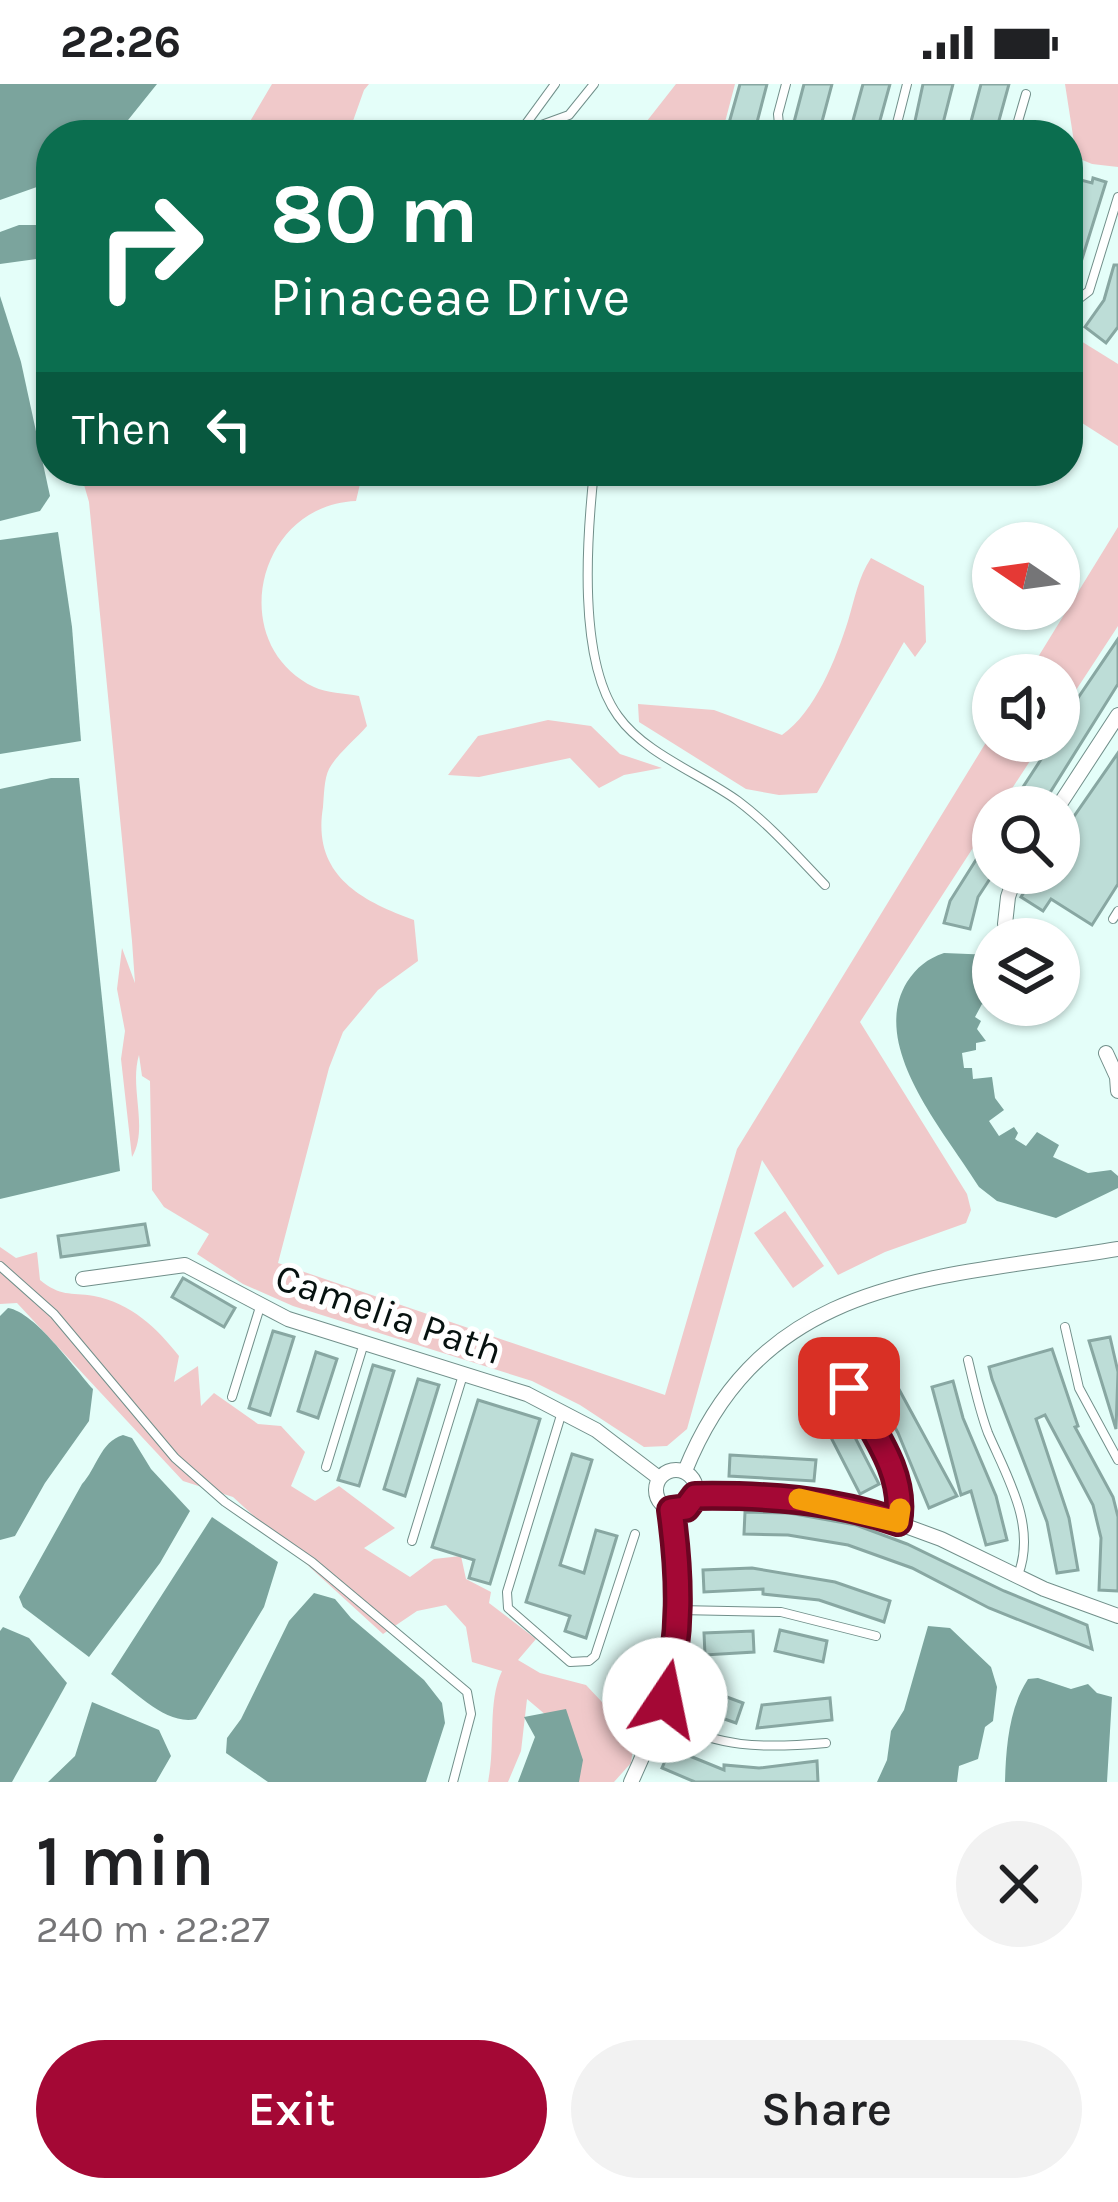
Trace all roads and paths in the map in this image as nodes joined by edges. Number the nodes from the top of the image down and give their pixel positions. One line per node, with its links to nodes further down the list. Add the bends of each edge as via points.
1 (555, 84): 6 (lane)
2 (594, 84): 7 (lane)
3 (786, 84): 8 (lane)
4 (908, 84): 9 (lane)
5 (1026, 94): 10 (lane)
6 (528, 120)
7 (557, 120)
8 (779, 120)
9 (898, 120)
10 (1018, 120)
11 (1118, 197): 12 (lane)
12 (1083, 296)
13 (593, 486): 16 (lane, via 586,595 617,715 740,802)
14 (1118, 715): 15 (street)
15 (1072, 786)
16 (825, 885)
17 (1106, 1052): 18 (street)
18 (1118, 1090)
19 (1118, 1249): 32 (street, via 890,1287 820,1313 742,1375)
20 (0, 1265): 45 (lane, via 54,1314 175,1458 467,1692 471,1714)
21 (83, 1279): 22 (street, Camelia Path, via 178,1264)
22 (260, 1307): 24 (street, Camelia Path); 28 (lane)
23 (1065, 1327): 30 (lane, via 1079,1388)
24 (364, 1343): 26 (street, Camelia Path); 31 (lane)
25 (968, 1360): 39 (lane, via 1022,1520)
26 (464, 1374): 29 (street, Camelia Path); 38 (lane)
27 (849, 1388): 36 (lane, via 896,1475)
28 (232, 1397)
29 (562, 1411): 33 (street, Camelia Path); 37 (lane, via 508,1608 570,1662 589,1661)
30 (1118, 1460)
31 (326, 1467)
32 (685, 1471): 33 (street); 34 (street)
33 (659, 1478): 35 (street, via 656,1493)
34 (695, 1496): 35 (street); 36 (street, via 786,1498)
35 (671, 1510): 40 (street)
36 (898, 1522): 39 (street)
37 (635, 1534)
38 (412, 1540)
39 (1017, 1577): 41 (street)
40 (680, 1610): 42 (lane, via 781,1612); 43 (street)
41 (1118, 1616)
42 (875, 1636)
43 (658, 1720): 44 (lane, via 744,1747); 46 (street)
44 (826, 1743)
45 (453, 1782)
46 (631, 1782)

